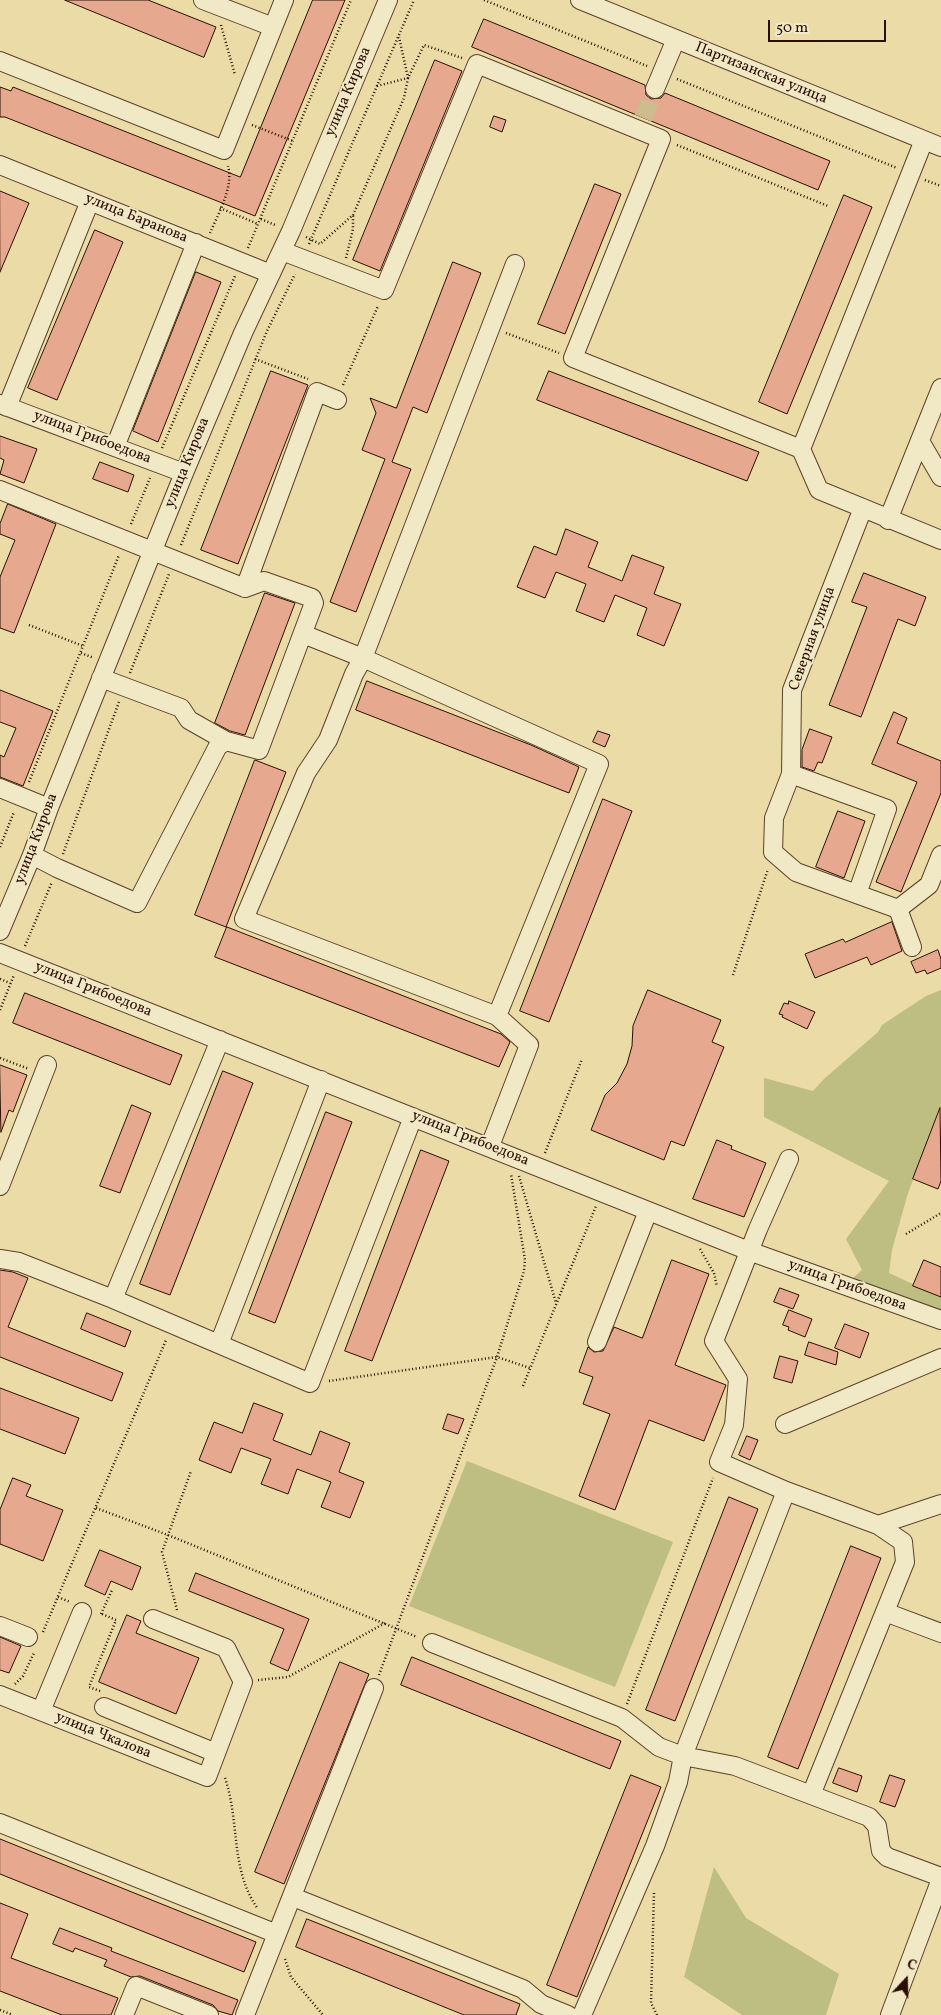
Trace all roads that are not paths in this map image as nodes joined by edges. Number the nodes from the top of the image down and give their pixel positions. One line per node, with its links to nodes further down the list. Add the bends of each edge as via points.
1 (284, 0): 5 (street)
2 (388, 0): 14 (street, улица Кирова)
3 (580, 0): 6 (street, Партизанская улица)
4 (205, 1): 5 (street)
5 (273, 27): 7 (street, via 224,150)
6 (676, 39): 8 (street); 9 (street, Партизанская улица)
7 (0, 61)
8 (655, 89)
9 (924, 140): 10 (street, Партизанская улица); 22 (street)
10 (941, 147)
11 (0, 165): 12 (street, улица Баранова)
12 (90, 201): 13 (street, улица Баранова); 19 (street)
13 (200, 245): 16 (street, улица Баранова); 21 (street)
14 (282, 251): 16 (street, улица Кирова); 22 (street, via 322,270 384,290 477,64 641,124 661,139 573,358)
15 (515, 264): 32 (street)
16 (271, 274): 23 (street, улица Кирова, via 242,333)
17 (941, 388): 20 (street)
18 (337, 400): 30 (street, via 317,392)
19 (4, 405): 21 (street, улица Грибоедова)
20 (920, 441): 24 (street); 27 (street)
21 (115, 447): 23 (street, улица Грибоедова)
22 (801, 449): 26 (street, via 819,490)
23 (184, 473): 29 (street, улица Кирова)
24 (941, 477)
25 (0, 490): 29 (street)
26 (863, 508): 27 (street); 35 (street, Северная улица, via 792,690)
27 (888, 520): 28 (street)
28 (941, 540)
29 (153, 550): 30 (street); 33 (street, улица Кирова)
30 (245, 588): 31 (street, via 264,581 312,598 314,603)
31 (303, 634): 32 (street); 34 (street, via 259,750)
32 (363, 658): 45 (street, via 599,764); 45 (street, via 328,740 306,773 244,920)
33 (102, 678): 34 (street, via 180,708 189,720); 37 (street, улица Кирова)
34 (226, 741): 38 (street, via 218,746 138,902)
35 (791, 774): 40 (street, via 774,818 773,852 796,872); 40 (street, via 887,809)
36 (0, 788): 37 (street)
37 (49, 808): 38 (street, улица Кирова)
38 (32, 855): 42 (street, улица Кирова)
39 (941, 855): 41 (street, via 929,885)
40 (857, 894): 41 (street)
41 (898, 910): 43 (street)
42 (0, 931)
43 (912, 947)
44 (0, 952): 46 (street, улица Грибоедова)
45 (497, 1016): 50 (street, via 530,1045)
46 (220, 1040): 48 (street, улица Грибоедова); 56 (street)
47 (45, 1070): 52 (street)
48 (321, 1080): 49 (street, улица Грибоедова); 59 (street)
49 (413, 1116): 50 (street, улица Грибоедова); 59 (street, via 310,1383)
50 (490, 1146): 53 (street, улица Грибоедова, via 514,1162)
51 (789, 1159): 54 (street)
52 (0, 1186)
53 (648, 1211): 54 (street, улица Грибоедова); 58 (street)
54 (749, 1251): 57 (street, улица Грибоедова); 62 (street, via 714,1341 738,1379 734,1425 719,1462)
55 (0, 1259): 56 (street, via 19,1262)
56 (113, 1299): 59 (street)
57 (941, 1320)
58 (597, 1342)
59 (219, 1344)
60 (941, 1358): 61 (street)
61 (785, 1424)
62 (786, 1491): 64 (street); 77 (street)
63 (941, 1504): 64 (street)
64 (878, 1525): 66 (street, via 903,1542 905,1562)
65 (82, 1612): 75 (street)
66 (884, 1612): 69 (street); 78 (street)
67 (153, 1619): 76 (street, via 226,1648 244,1682)
68 (0, 1626): 70 (street)
69 (941, 1633)
70 (35, 1640)
71 (432, 1643): 77 (street, via 622,1718 659,1748)
72 (374, 1688): 81 (street)
73 (1, 1698): 75 (street, улица Чкалова)
74 (104, 1707): 76 (street)
75 (41, 1711): 76 (street, улица Чкалова, via 207,1777)
76 (216, 1753)
77 (683, 1756): 78 (street, via 735,1766); 87 (street, via 678,1782 655,1846)
78 (811, 1795): 80 (street, via 869,1817 877,1826 881,1851 887,1857)
79 (0, 1823): 82 (street)
80 (941, 1878): 88 (street)
81 (293, 1897): 82 (street); 86 (street, via 523,1989 541,2004)
82 (277, 1934): 85 (street)
83 (124, 2015): 84 (street, via 136,1986)
84 (209, 2015)
85 (245, 2015)
86 (568, 2015)
87 (582, 2015)
88 (890, 2015)

